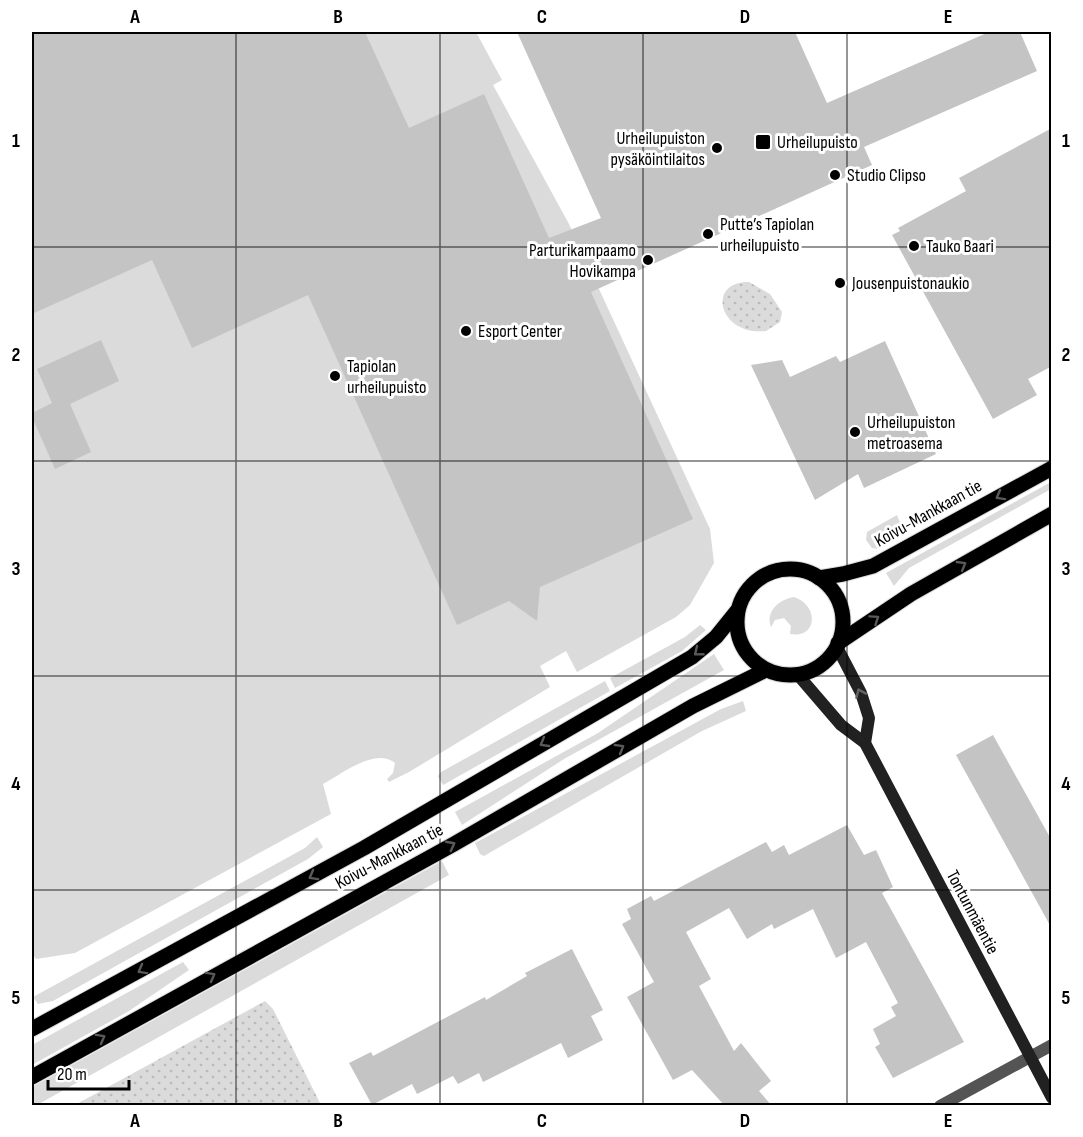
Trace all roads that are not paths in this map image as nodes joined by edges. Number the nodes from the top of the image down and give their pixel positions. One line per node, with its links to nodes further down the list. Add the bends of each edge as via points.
1 (1052, 468): 3 (main road, Koivu-Mankkaan tie, one-way to 3, via 873,566)
2 (1052, 514): 5 (main road, one-way to 2, via 911,594)
3 (819, 578): 4 (main road, via 788,569 763,576 742,597); 5 (main road, via 841,607)
4 (737, 611): 6 (main road, via 741,646); 9 (main road, Koivu-Mankkaan tie, one-way to 9, via 716,637 692,657 364,848)
5 (838, 645): 7 (main road, via 821,665); 8 (street, one-way to 5, via 869,718)
6 (766, 670): 7 (main road); 12 (main road, Koivu-Mankkaan tie, one-way to 6, via 454,844 693,706)
7 (798, 675): 8 (street, Tontunmäentie, via 841,725)
8 (865, 743): 11 (street, Tontunmäentie)
9 (32, 1029)
10 (1052, 1045): 11 (street)
11 (1030, 1057): 13 (street, Tontunmäentie); 14 (street)
12 (32, 1077)
13 (1052, 1098)
14 (940, 1106)

